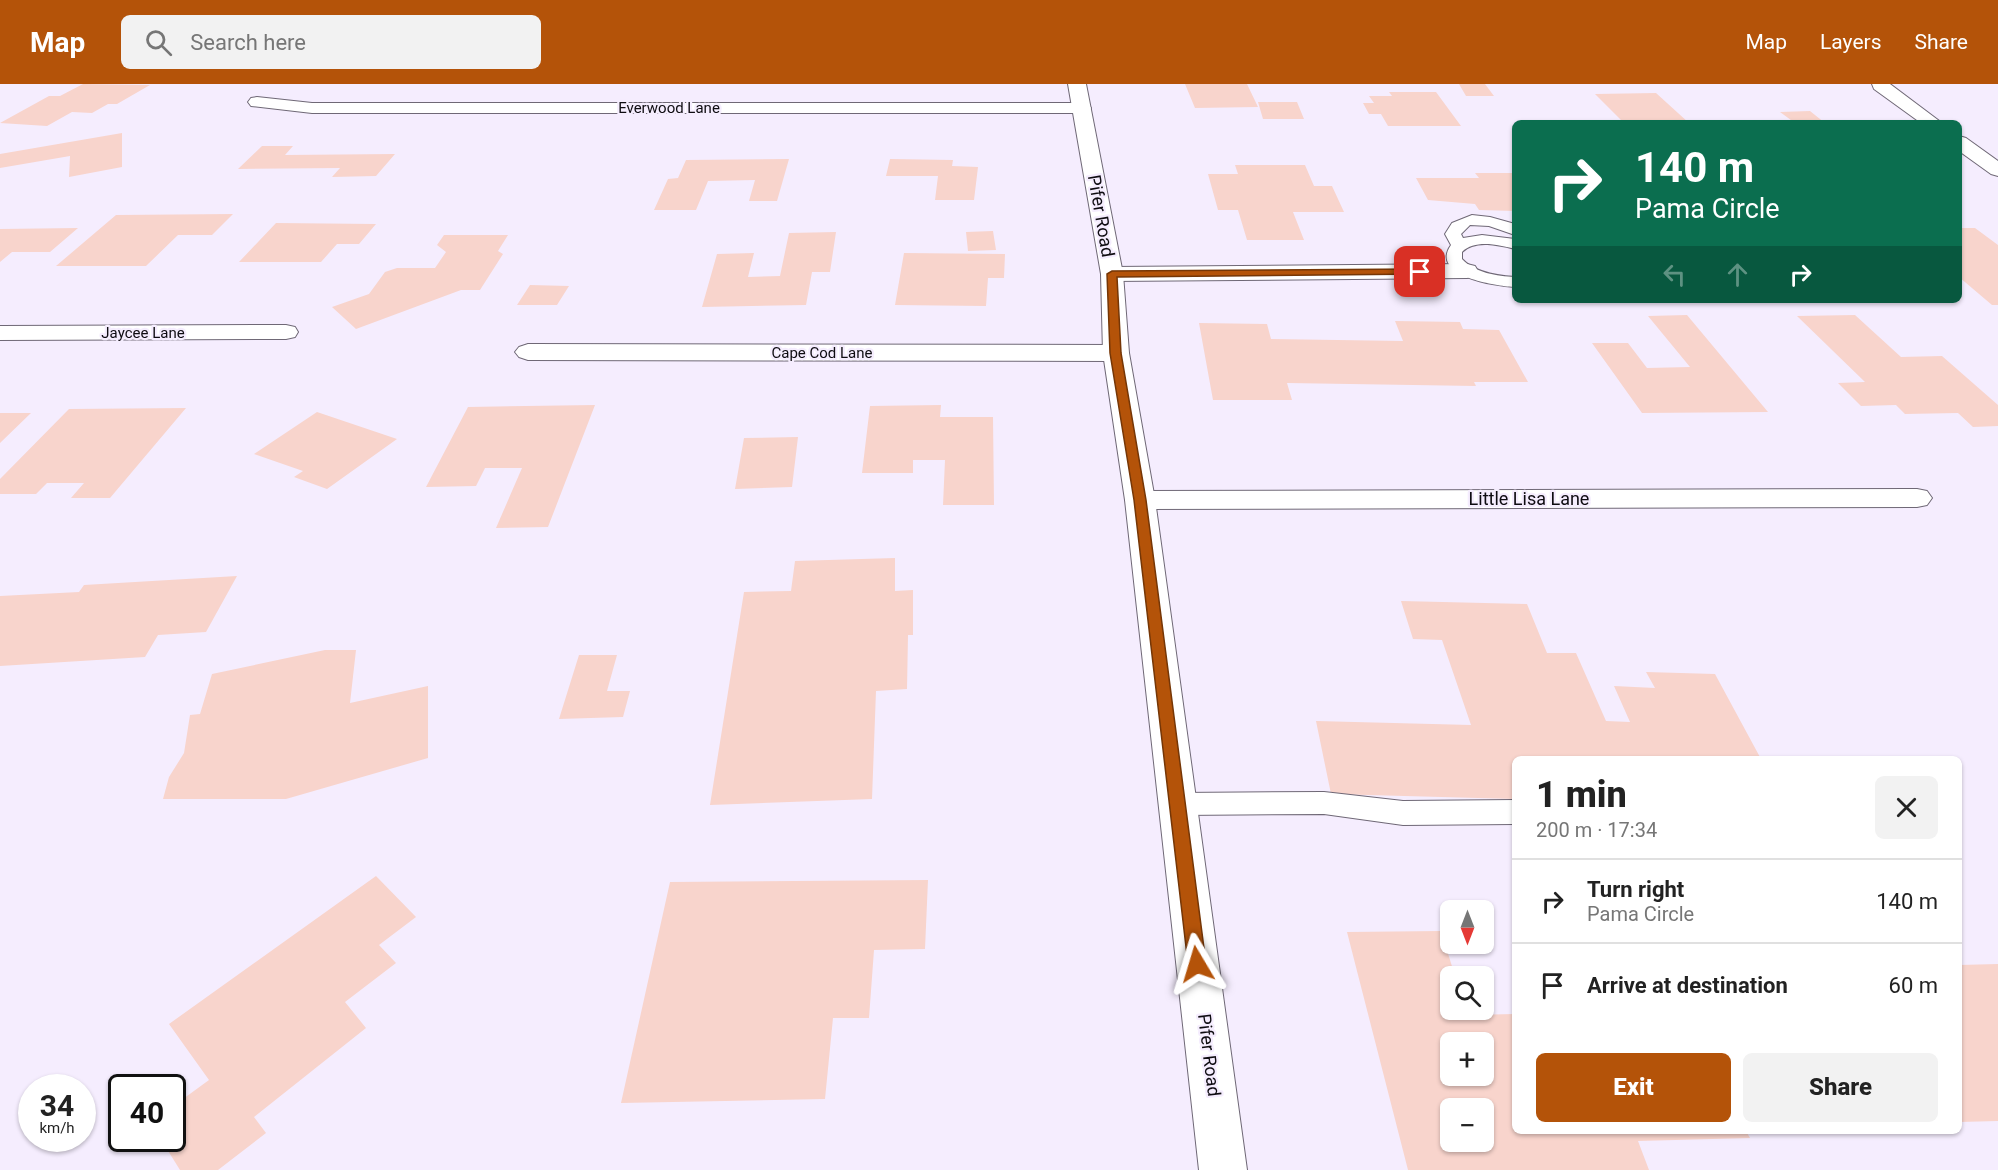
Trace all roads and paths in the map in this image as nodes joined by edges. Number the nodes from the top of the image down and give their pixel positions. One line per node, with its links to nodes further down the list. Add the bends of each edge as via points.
1 (1880, 85): 4 (street)
2 (1079, 96): 3 (street, Everwood Lane, via 312,108); 11 (street, Pifer Road)
3 (257, 102)
4 (1929, 120)
5 (1962, 144): 6 (street)
6 (1998, 170)
7 (1512, 229): 9 (lane, via 1478,220 1464,222 1453,234)
8 (1512, 244): 9 (lane, via 1479,240)
9 (1459, 246): 10 (lane, via 1454,258)
10 (1467, 271): 11 (street); 12 (lane)
11 (1112, 274): 16 (street, Pifer Road)
12 (1512, 282)
13 (286, 332): 14 (street, Jaycee Lane)
14 (0, 333)
15 (528, 352): 16 (street, Cape Cod Lane)
16 (1116, 353): 18 (street, Pifer Road)
17 (1917, 498): 18 (street, Little Lisa Lane)
18 (1140, 500): 19 (street, Pifer Road)
19 (1178, 804): 20 (lane, via 1324,803 1403,813); 21 (street, Pifer Road)
20 (1512, 812)
21 (1223, 1170)

